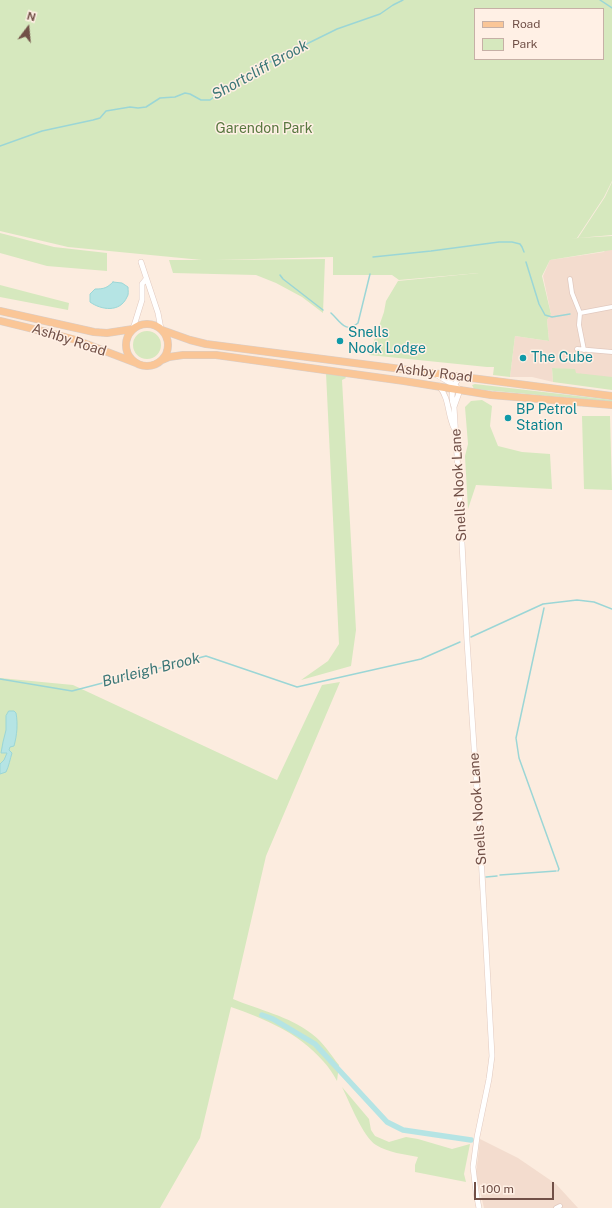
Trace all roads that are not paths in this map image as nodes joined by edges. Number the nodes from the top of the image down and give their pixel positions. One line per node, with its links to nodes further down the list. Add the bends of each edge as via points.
1 (141, 262): 2 (street)
2 (146, 279): 8 (street, via 142,284 142,300); 9 (street)
3 (570, 279): 6 (street)
4 (612, 307): 6 (street)
5 (0, 311): 8 (main road, Ashby Road, via 94,332)
6 (580, 313): 11 (street, via 579,325)
7 (0, 321): 14 (main road, Ashby Road, via 76,340)
8 (134, 329): 9 (main road, via 149,324); 14 (main road, via 127,338 126,349)
9 (161, 330): 13 (main road, via 167,337 168,345); 15 (main road, Ashby Road, via 206,344)
10 (577, 350): 11 (street)
11 (584, 350): 12 (street)
12 (612, 352)
13 (162, 360): 14 (main road, via 149,366); 17 (main road, Ashby Road, via 183,355 207,354)
14 (136, 363)
15 (434, 373): 16 (main road, Ashby Road); 18 (street)
16 (460, 377): 18 (street, Snells Nook Lane); 19 (main road, Ashby Road)
17 (439, 386): 18 (main road, Ashby Road); 21 (street, via 446,395)
18 (455, 388): 20 (main road, Ashby Road, via 524,398); 21 (street, Snells Nook Lane)
19 (612, 396)
20 (612, 405)
21 (455, 431): 22 (street, Snells Nook Lane, via 492,1056 473,1167)
22 (479, 1208)

